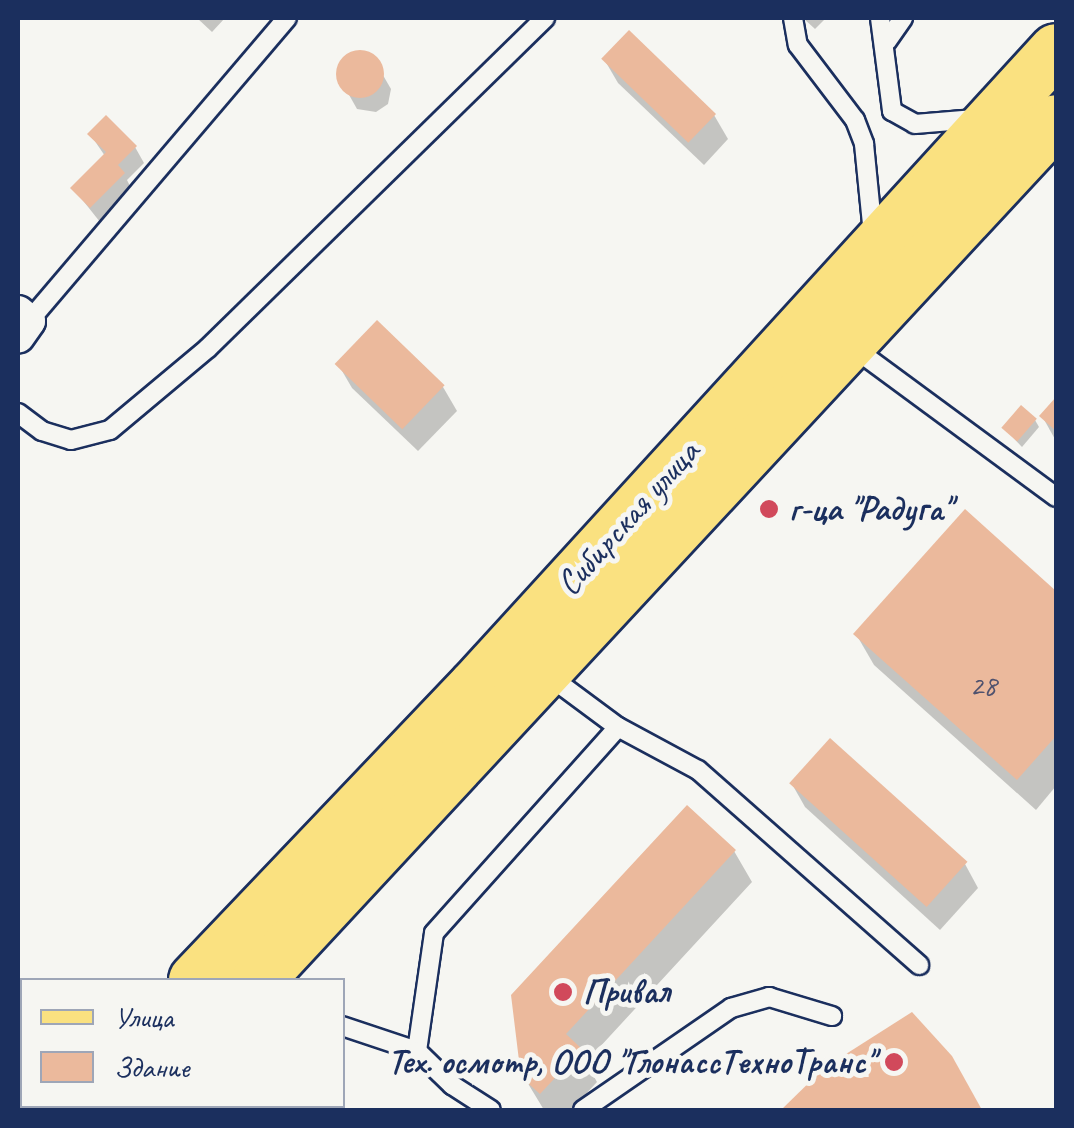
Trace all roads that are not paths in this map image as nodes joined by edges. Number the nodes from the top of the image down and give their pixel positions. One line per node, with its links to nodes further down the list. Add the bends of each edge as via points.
1 (287, 18): 13 (lane)
2 (545, 18): 15 (lane, via 208,348 110,430 71,440 42,431)
3 (794, 18): 10 (lane, via 798,45)
4 (880, 18): 6 (lane)
5 (903, 18): 6 (lane)
6 (887, 41): 8 (lane)
7 (1051, 68): 9 (main road, Сибирская улица)
8 (885, 97): 9 (lane, via 892,111 915,124); 10 (lane)
9 (995, 116): 12 (main road, Сибирская улица)
10 (855, 120): 12 (lane, via 869,178)
11 (1056, 121): 14 (main road, Сибирская улица)
12 (874, 250): 20 (main road, Сибирская улица)
13 (21, 323)
14 (850, 344): 16 (lane, via 894,384); 17 (main road, Сибирская улица)
15 (18, 412)
16 (1056, 497)
17 (545, 673): 18 (lane); 21 (main road, Сибирская улица)
18 (618, 727): 19 (lane, via 698,770); 24 (lane, via 434,933)
19 (919, 965)
20 (197, 978)
21 (260, 978)
22 (832, 1016): 26 (lane, via 769,998 731,1008)
23 (345, 1027): 24 (lane)
24 (417, 1051): 25 (lane, via 452,1086)
25 (491, 1110)
26 (583, 1110)

